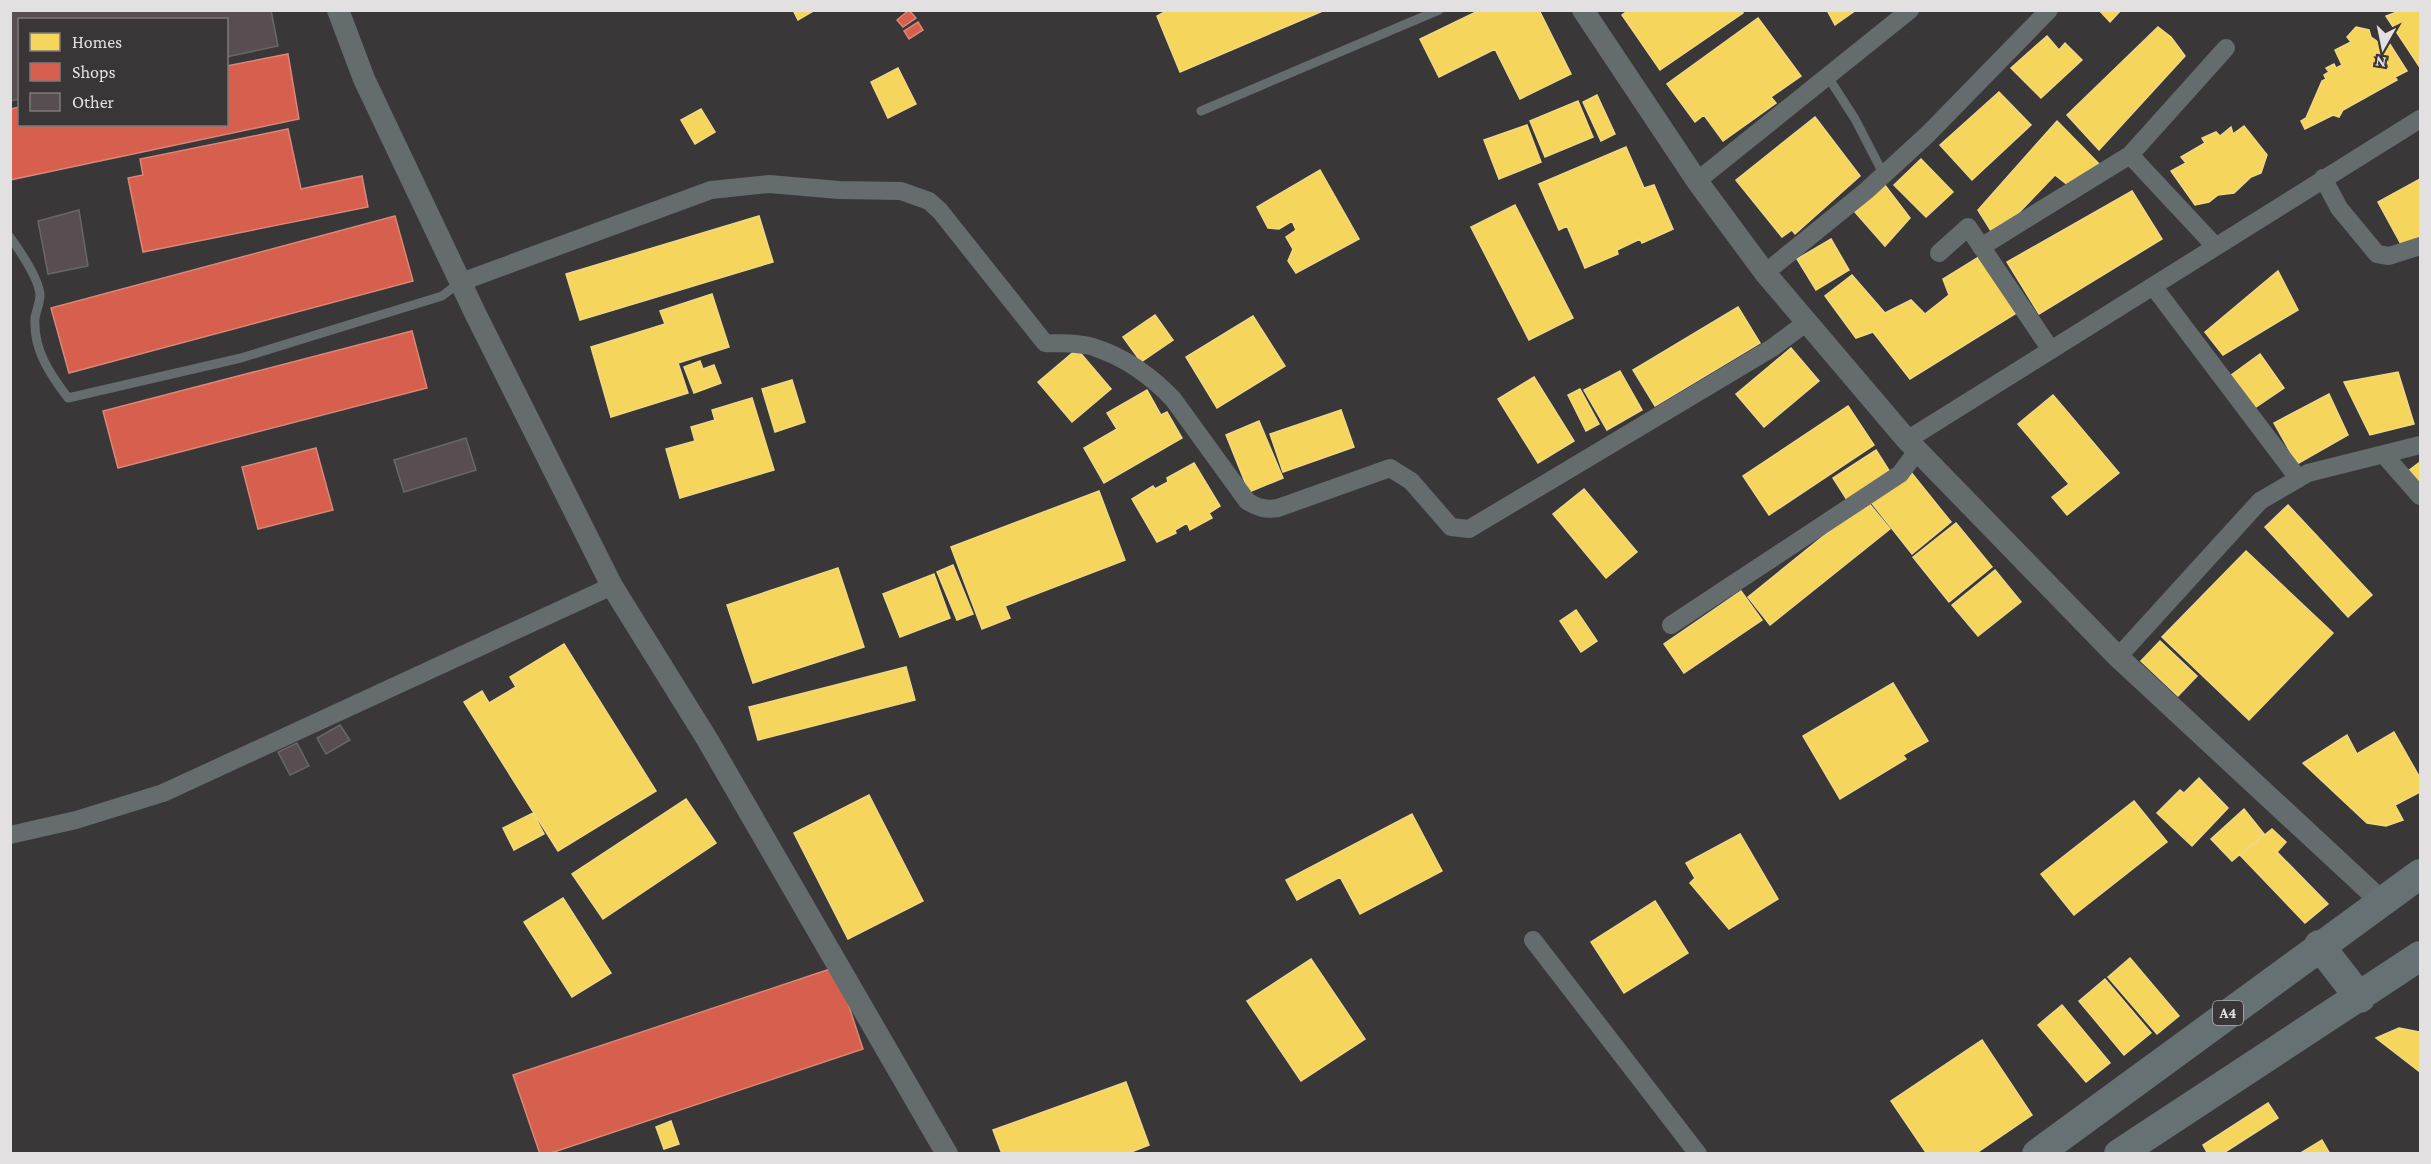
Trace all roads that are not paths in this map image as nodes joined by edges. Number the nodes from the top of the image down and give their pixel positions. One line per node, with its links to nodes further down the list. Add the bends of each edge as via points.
1 (338, 10): 20 (street, via 364,79)
2 (1439, 10): 8 (lane)
3 (1583, 10): 13 (street)
4 (1911, 10): 7 (street)
5 (2049, 10): 11 (street)
6 (2226, 48): 10 (street)
7 (1828, 77): 11 (lane); 13 (street)
8 (1201, 111)
9 (2421, 119): 12 (street)
10 (2130, 155): 15 (street); 17 (street)
11 (1884, 175): 19 (street)
12 (2323, 178): 15 (street); 16 (street, via 2339,208 2377,254 2389,256)
13 (1697, 181): 19 (street)
14 (10, 237): 20 (lane, via 27,261 40,294 36,340 46,369 68,398 241,358 442,296)
15 (2215, 246): 21 (street)
16 (2421, 246)
17 (1981, 247): 18 (street, via 1968,227); 23 (street)
18 (1939, 254)
19 (1765, 273): 22 (street)
20 (461, 282): 22 (street, via 711,190 769,184 915,194 940,211 1045,343 1095,347 1159,384 1254,506 1278,508 1390,468 1404,475 1451,527 1459,529 1469,529 1772,348); 29 (street)
21 (2153, 286): 23 (street); 27 (street)
22 (1808, 322): 24 (street)
23 (2051, 350): 24 (street)
24 (1912, 445): 30 (street, via 1900,474); 31 (street)
25 (2421, 445): 26 (street)
26 (2385, 456): 27 (street); 28 (street)
27 (2298, 478): 31 (street, via 2260,501)
28 (2421, 496)
29 (612, 586): 32 (street, via 163,793 76,820); 39 (street, via 707,739)
30 (1671, 625)
31 (2118, 657): 34 (street)
32 (10, 835)
33 (2421, 874): 34 (highway, A4)
34 (2381, 901): 36 (highway, A4)
35 (1533, 940): 40 (street)
36 (2319, 945): 38 (highway); 41 (highway, A4)
37 (2417, 963): 38 (highway)
38 (2360, 998): 42 (highway)
39 (947, 1154)
40 (1698, 1154)
41 (2037, 1154)
42 (2119, 1154)

